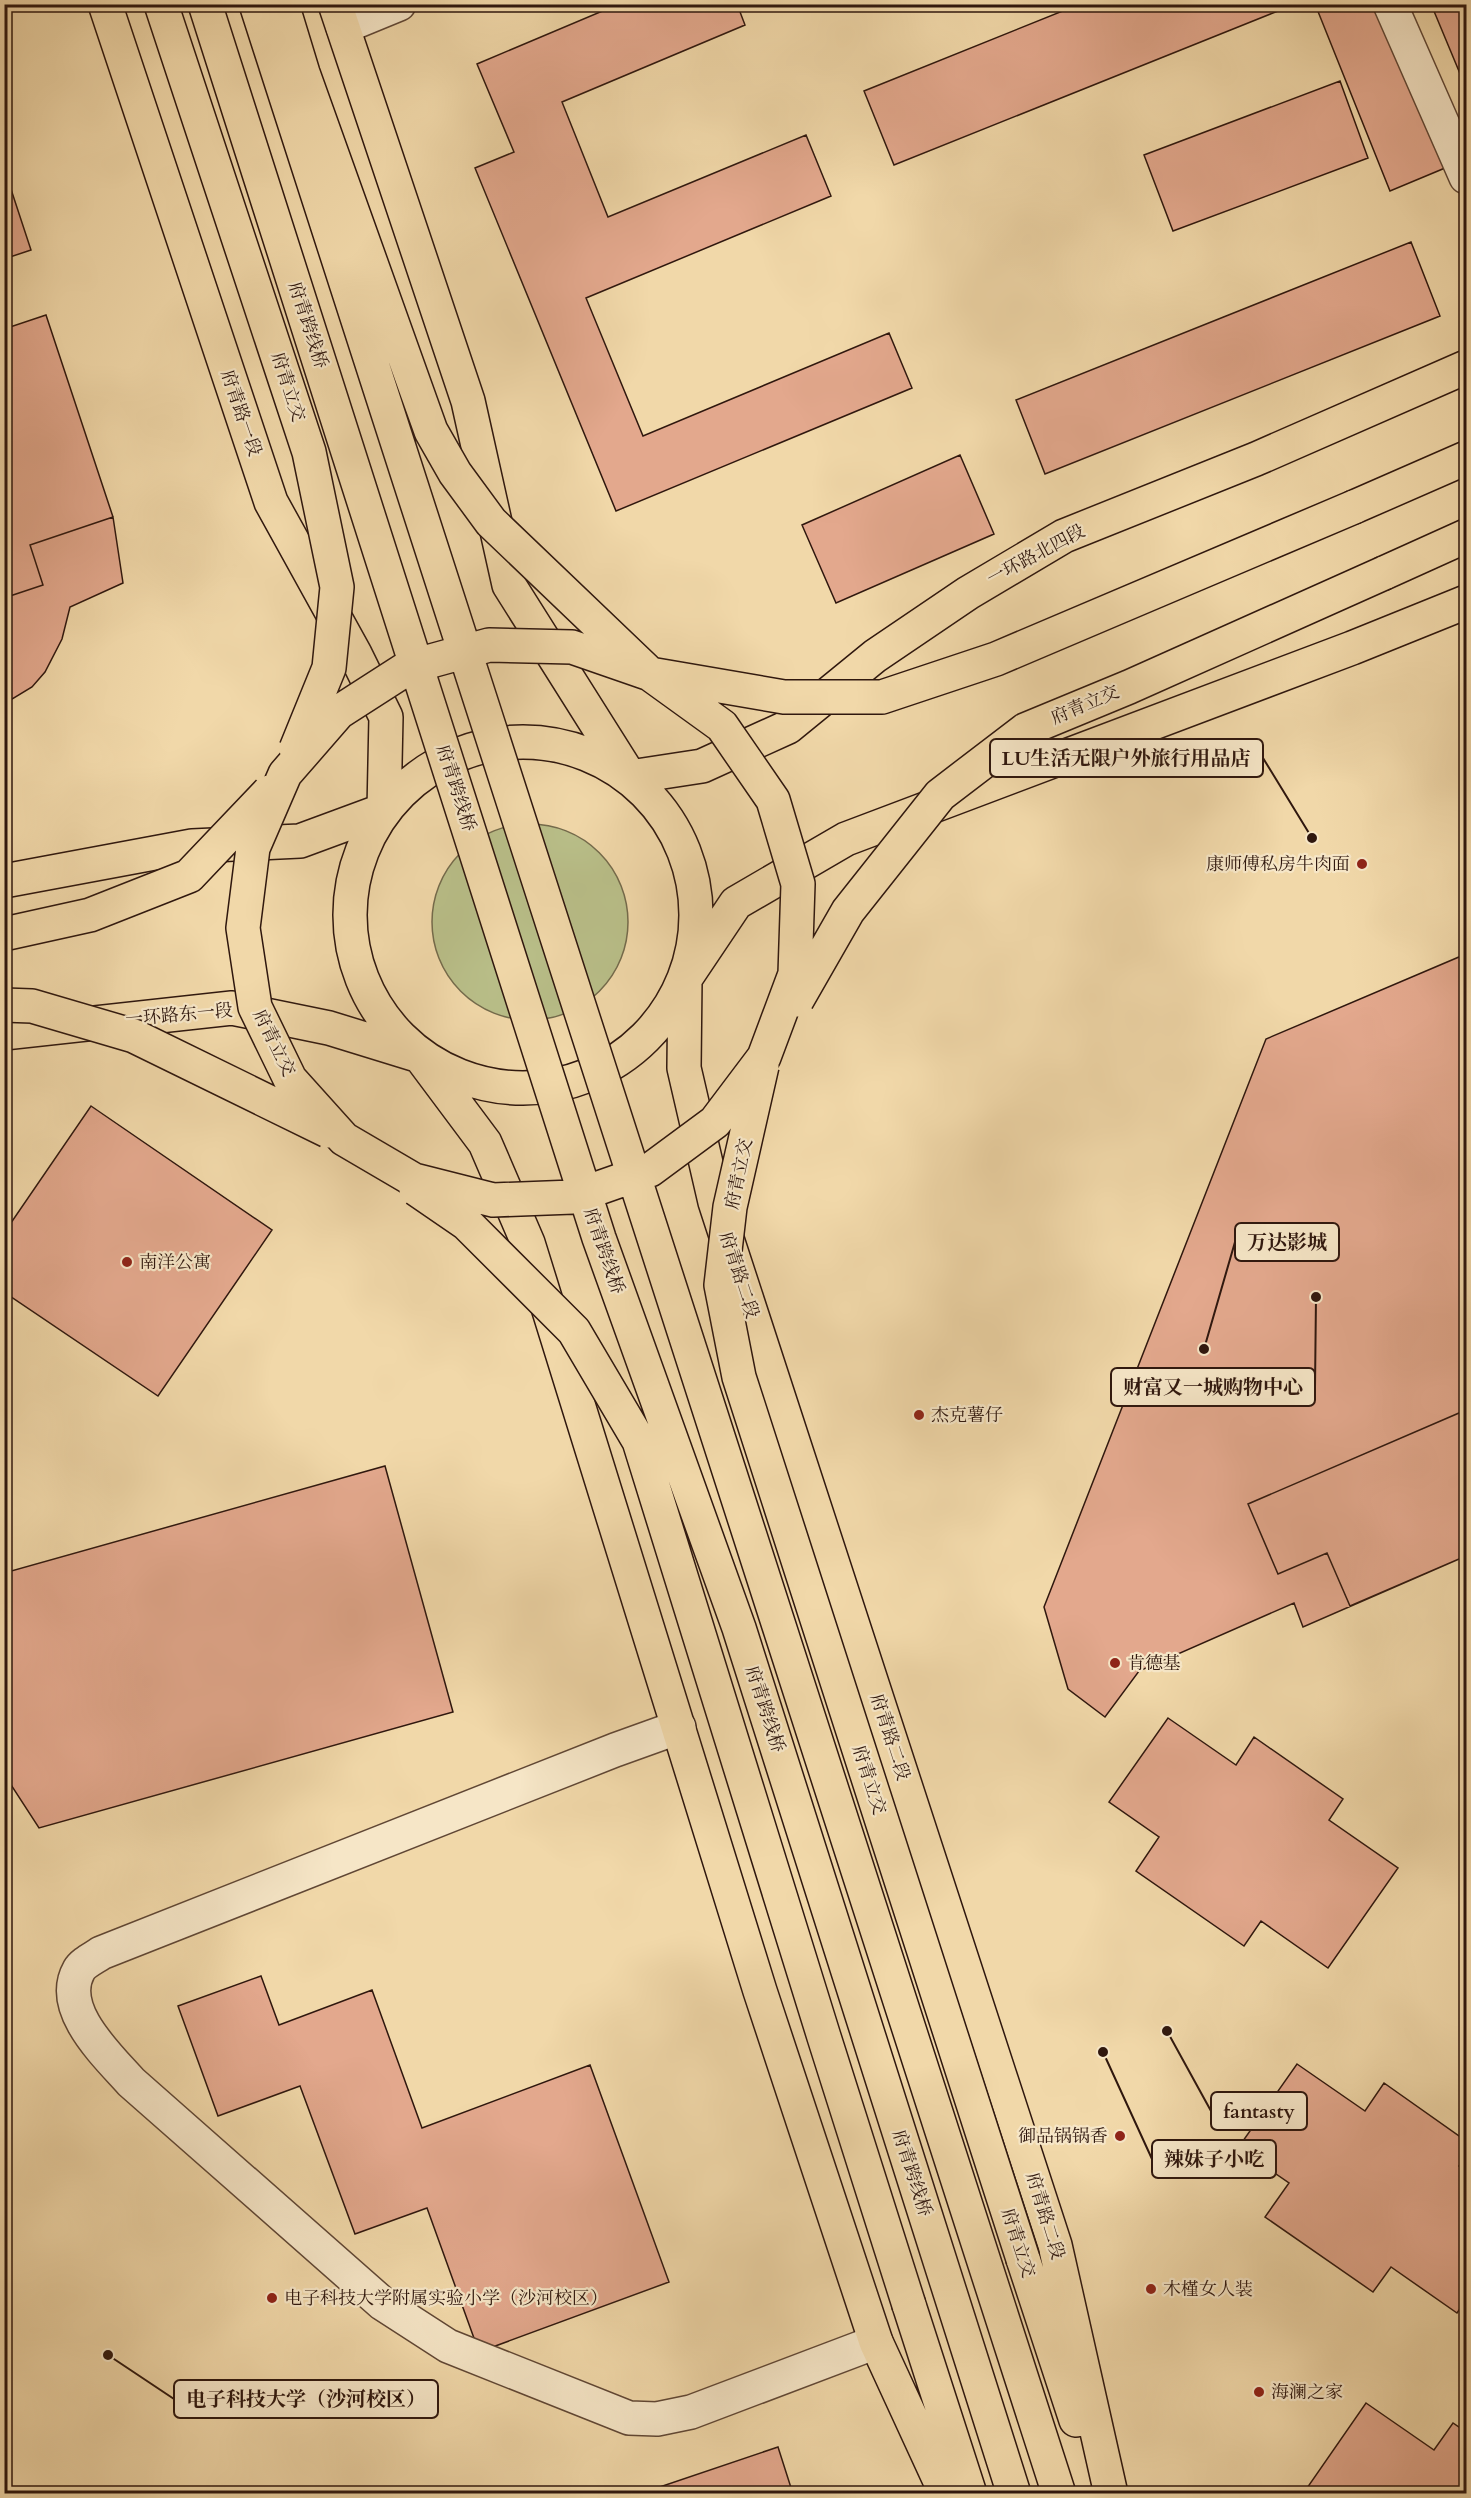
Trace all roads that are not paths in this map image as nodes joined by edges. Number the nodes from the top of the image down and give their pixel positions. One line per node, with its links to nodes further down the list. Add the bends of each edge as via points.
1 (105, 4): 17 (main road, 府青路一段, via 271,502 386,717)
2 (161, 4): 15 (main road, 府青立交, bridge, via 309,452 337,587 329,668)
3 (205, 4): 30 (main road, 府青跨线桥, bridge, via 598,1238 739,1628)
4 (256, 4): 31 (main road, bridge)
5 (282, 4): 14 (main road, 府青立交, bridge, via 431,431 455,473 491,522)
6 (399, 4): 8 (street)
7 (1390, 4): 9 (street)
8 (339, 16): 16 (main road, via 468,401 509,585)
9 (1467, 177)
10 (1467, 367): 16 (main road, 一环路北四段, via 1256,459 1064,536 968,593 875,656 788,727 702,766)
11 (1467, 458): 14 (main road, 府青立交, bridge, via 996,659 882,697 784,697)
12 (1467, 536): 24 (main road, 府青立交, bridge, via 1025,730 940,795 848,911)
13 (1467, 602): 20 (main road, via 846,839 736,903)
14 (650, 674): 15 (main road, 府青立交, bridge, via 572,647 489,645 409,667 339,712); 24 (main road, 府青立交, bridge, via 722,726 773,800 798,884 795,974)
15 (285, 774): 19 (main road, 府青立交, bridge, via 189,876 90,915); 25 (main road, 府青立交, bridge, via 253,848 243,928 255,1007 290,1079)
16 (630, 777): 17 (main road, via 572,748 528,740 474,747 424,772); 20 (main road, via 668,818 692,868 697,925)
17 (384, 810): 18 (main road, via 300,841 192,846); 23 (main road, via 359,859 349,913 357,967 382,1017)
18 (4, 881)
19 (4, 934)
20 (685, 979): 23 (main road, via 658,1024 619,1060 571,1082 519,1089 467,1080); 33 (main road, 府青路二段, via 684,1068 715,1202 1055,2244)
21 (4, 1005): 25 (main road, bridge, via 32,1006 134,1036)
22 (4, 1033): 23 (main road, 一环路东一段, via 232,1008 329,1028)
23 (420, 1056): 26 (main road, via 485,1143 528,1243)
24 (764, 1057): 25 (main road, 府青立交, bridge, via 715,1122 650,1170 573,1197 493,1200 436,1186 414,1180); 32 (main road, 府青立交, bridge, via 730,1207 721,1286 739,1377)
25 (344, 1139): 29 (main road, bridge, via 467,1224 574,1331 639,1441)
26 (679, 1727): 27 (main road, via 760,1991); 27 (street, via 101,1953 80,1968 72,1987 76,2011 97,2044 130,2082 383,2304 448,2346 629,2418 657,2419 691,2412)
27 (876, 2342): 28 (main road)
28 (946, 2493)
29 (970, 2493)
30 (1014, 2493)
31 (1059, 2493)
32 (1099, 2493)
33 (1112, 2493)

